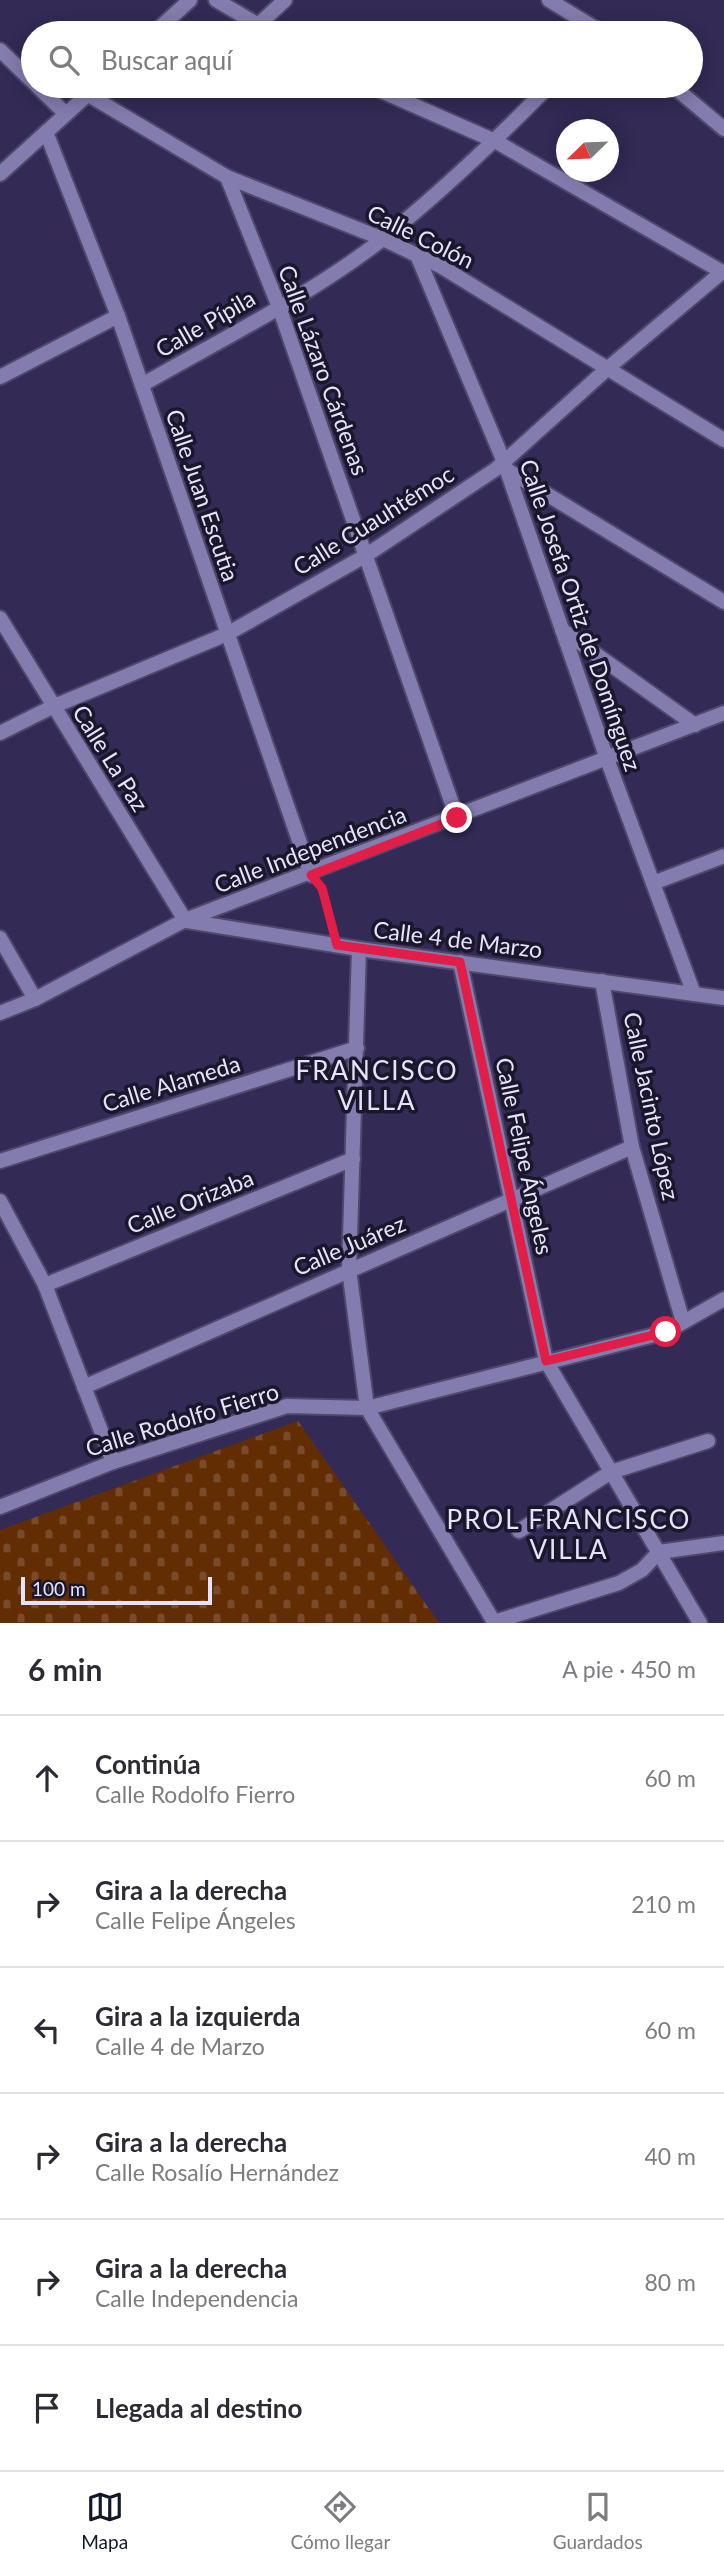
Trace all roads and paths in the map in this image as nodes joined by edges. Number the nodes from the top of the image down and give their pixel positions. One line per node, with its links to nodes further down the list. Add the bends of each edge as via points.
1 (190, 0): 5 (street)
2 (216, 0): 6 (street)
3 (285, 0): 7 (street)
4 (549, 0): 8 (street)
5 (167, 21)
6 (251, 21)
7 (262, 21)
8 (583, 21)
9 (0, 50): 10 (street)
10 (21, 70)
11 (49, 98): 17 (street)
12 (83, 98): 17 (street)
13 (104, 98): 22 (street, Calle Colón)
14 (397, 98): 20 (street)
15 (537, 98): 20 (street, Calle Pípila)
16 (687, 98): 18 (street)
17 (66, 114): 19 (street)
18 (724, 129)
19 (46, 132): 21 (street); 27 (street, Calle Juan Escutia)
20 (495, 141): 23 (street, Calle Pípila); 25 (street)
21 (0, 174)
22 (227, 177): 23 (street, Calle Colón); 26 (street, Calle Lázaro Cárdenas)
23 (383, 239): 24 (street, Calle Colón); 26 (street, Calle Pípila)
24 (416, 255): 28 (street, Calle Colón); 32 (street, Calle Josefa Ortiz de Domínguez)
25 (723, 273): 28 (street, Calle Cuauhtémoc)
26 (279, 307): 30 (street, Calle Pípila); 33 (street, Calle Lázaro Cárdenas)
27 (118, 316): 29 (street); 30 (street, Calle Juan Escutia)
28 (608, 368): 31 (street, Calle Colón); 32 (street, Calle Cuauhtémoc)
29 (0, 377)
30 (142, 385): 37 (street, Calle Juan Escutia)
31 (724, 440)
32 (505, 466): 33 (street, Calle Cuauhtémoc); 34 (street); 36 (street, Calle Josefa Ortiz de Domínguez)
33 (365, 555): 37 (street, Calle Cuauhtémoc); 43 (street, Calle Lázaro Cárdenas)
34 (724, 602)
35 (0, 618): 38 (street, Calle La Paz)
36 (562, 630): 40 (street); 42 (street, Calle Josefa Ortiz de Domínguez)
37 (227, 634): 38 (street, Calle Cuauhtémoc); 45 (street, Calle Juan Escutia)
38 (52, 707): 41 (street, Calle Cuauhtémoc); 47 (street, Calle La Paz)
39 (724, 713): 40 (street, Calle Independencia)
40 (695, 725): 42 (street, Calle Independencia)
41 (0, 733)
42 (607, 759): 43 (street, Calle Independencia); 46 (street, Calle Josefa Ortiz de Domínguez)
43 (457, 818): 45 (street, Calle Independencia)
44 (724, 856): 46 (street)
45 (311, 875): 47 (street, Calle Independencia); 49 (path, via 322,888)
46 (653, 883): 53 (street, Calle Josefa Ortiz de Domínguez)
47 (185, 920): 49 (street, Calle 4 de Marzo); 55 (street)
48 (0, 938): 55 (street)
49 (337, 945): 50 (street, Calle 4 de Marzo)
50 (359, 949): 51 (street, Calle 4 de Marzo); 57 (street)
51 (460, 962): 52 (street, Calle 4 de Marzo); 61 (street, Calle Felipe Ángeles)
52 (602, 981): 53 (street, Calle 4 de Marzo); 58 (street, Calle Jacinto López)
53 (694, 994): 54 (street, Calle 4 de Marzo)
54 (724, 998)
55 (35, 999): 56 (street)
56 (0, 1013)
57 (357, 1048): 59 (street); 60 (street, Calle Alameda)
58 (632, 1147): 61 (street, Calle Juárez); 68 (street, Calle Jacinto López)
59 (353, 1159): 65 (street); 66 (street, Calle Orizaba)
60 (0, 1161)
61 (511, 1200): 65 (street, Calle Juárez); 69 (street, Calle Felipe Ángeles)
62 (0, 1201): 63 (street)
63 (14, 1228): 64 (street); 66 (street)
64 (0, 1234)
65 (349, 1269): 70 (street, Calle Juárez); 71 (street)
66 (45, 1284): 70 (street)
67 (724, 1299): 68 (street, Calle Rodolfo Fierro)
68 (683, 1322): 69 (street, Calle Rodolfo Fierro, via 666,1332)
69 (546, 1361): 71 (street, Calle Rodolfo Fierro); 74 (street, Calle Felipe Ángeles)
70 (84, 1387): 73 (street)
71 (367, 1408): 73 (street, Calle Rodolfo Fierro, via 288,1406); 81 (street)
72 (708, 1441): 74 (street)
73 (113, 1462): 76 (street, Calle Rodolfo Fierro)
74 (611, 1472): 78 (street); 80 (street, Calle Felipe Ángeles)
75 (0, 1492): 76 (street)
76 (19, 1499): 77 (street, Calle Rodolfo Fierro)
77 (0, 1507)
78 (519, 1531)
79 (724, 1543): 80 (street)
80 (659, 1552): 81 (street, via 642,1570 619,1583); 82 (street, Calle Felipe Ángeles)
81 (494, 1622)
82 (700, 1623)

